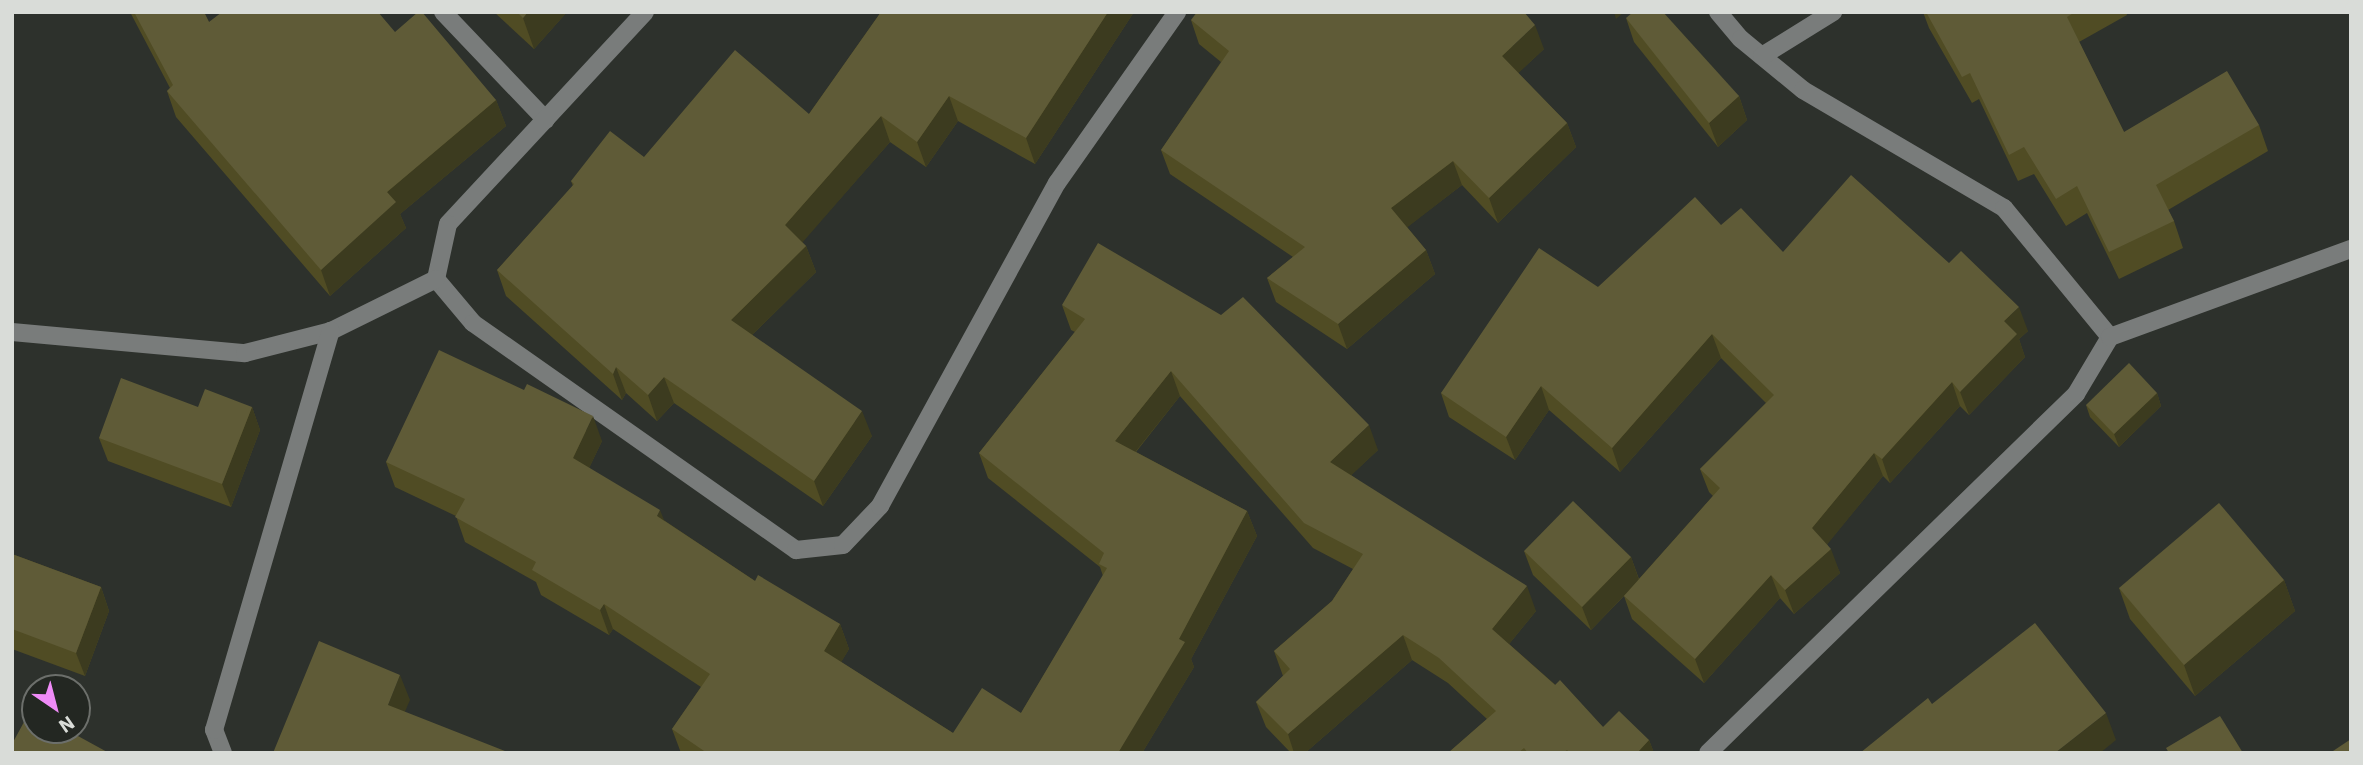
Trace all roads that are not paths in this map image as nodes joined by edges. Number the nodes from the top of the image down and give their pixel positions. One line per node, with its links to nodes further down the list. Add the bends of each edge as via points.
1 (443, 12): 7 (street)
2 (645, 12): 7 (street)
3 (1177, 12): 9 (street, via 1057,183 880,506 843,545 796,550 473,323)
4 (1718, 12): 6 (street)
5 (1833, 12): 6 (street)
6 (1762, 56): 12 (street, via 1804,90 2004,208)
7 (546, 120): 9 (street, via 448,224)
8 (2351, 249): 12 (street)
9 (436, 279): 10 (street)
10 (331, 331): 11 (street, via 245,353); 13 (street, via 214,730)
11 (12, 332)
12 (2110, 337): 14 (street, via 2076,394)
13 (223, 753)
14 (1708, 753)

